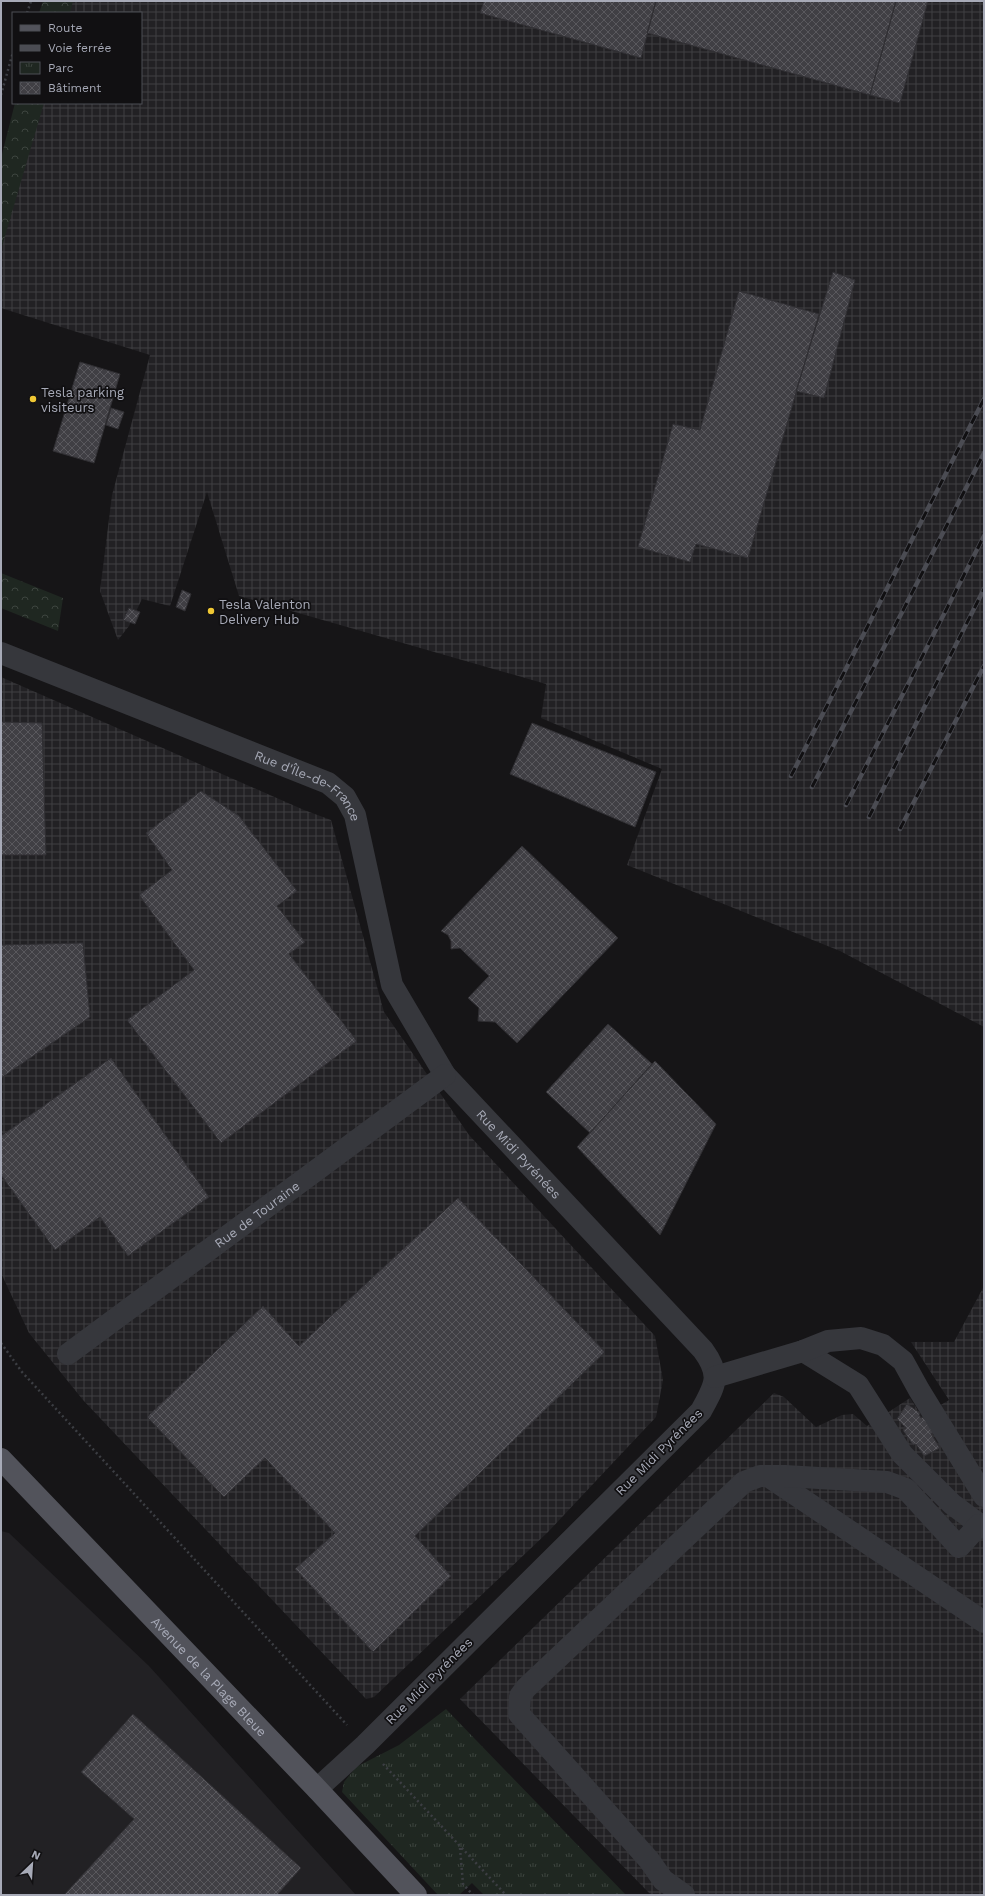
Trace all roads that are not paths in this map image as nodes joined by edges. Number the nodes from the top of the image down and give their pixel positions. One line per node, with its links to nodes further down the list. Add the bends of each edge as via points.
1 (1, 653): 2 (street, Rue d'Île-de-France, via 328,783 345,797 355,815 392,985)
2 (445, 1075): 4 (street, Rue de Touraine); 5 (street, Rue Midi Pyrénées, via 703,1350 713,1364)
3 (803, 1351): 5 (street); 8 (street, via 828,1341 861,1338 883,1345 903,1360); 9 (street, via 858,1385 902,1454 952,1504)
4 (68, 1354)
5 (715, 1377): 11 (street, Rue Midi Pyrénées, via 712,1391 701,1411 365,1745)
6 (1, 1459): 11 (main road, Avenue de la Plage Bleue)
7 (768, 1476): 9 (street, via 887,1482 906,1489 959,1547); 10 (street); 13 (street, via 744,1482 520,1696 519,1714 649,1860 663,1880)
8 (984, 1496)
9 (982, 1526)
10 (984, 1622)
11 (317, 1789): 12 (main road, Avenue de la Plage Bleue)
12 (411, 1893)
13 (684, 1895)

